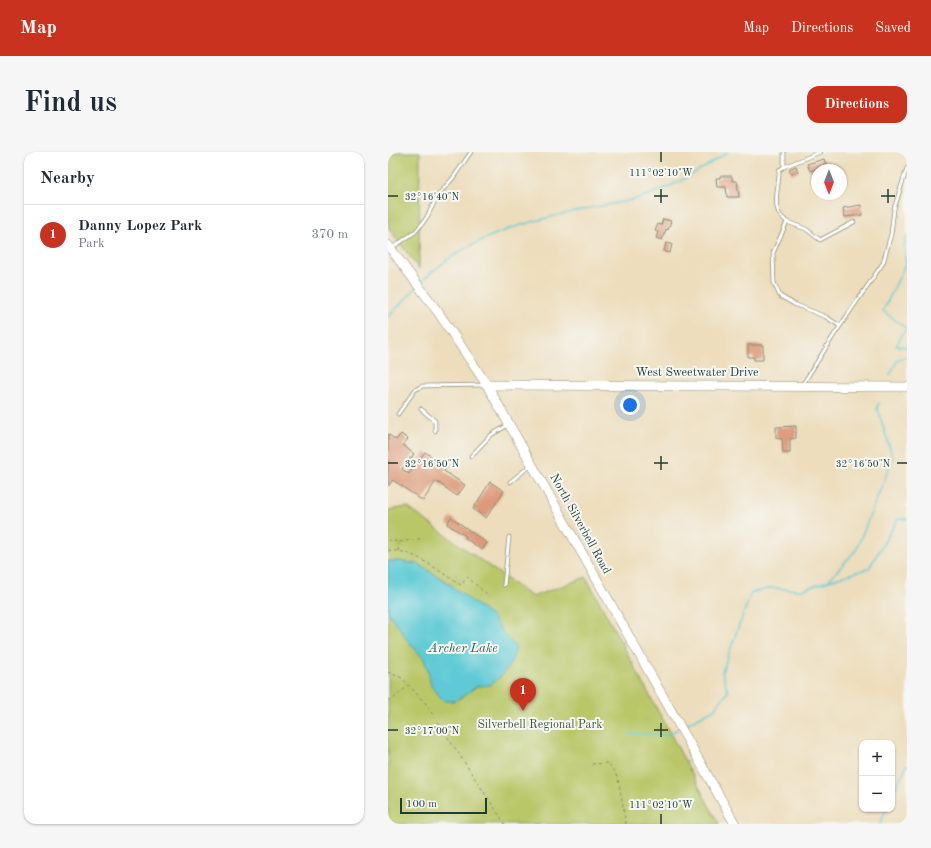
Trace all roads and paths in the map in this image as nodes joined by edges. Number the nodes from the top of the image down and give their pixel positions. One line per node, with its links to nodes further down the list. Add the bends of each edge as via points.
1 (471, 152): 8 (lane, via 438,195 422,224 415,232)
2 (784, 152): 4 (lane)
3 (820, 152): 4 (lane)
4 (784, 168): 6 (lane, via 779,170 777,202 780,214)
5 (907, 168): 9 (lane, via 894,209 891,234 883,263)
6 (788, 222): 7 (lane, via 806,229 820,240); 9 (lane, via 773,253 774,283 780,296)
7 (854, 222)
8 (389, 247): 10 (main road, North Silverbell Road, via 438,312)
9 (840, 326): 11 (lane)
10 (487, 385): 11 (main road, West Sweetwater Drive); 14 (lane, via 422,386 415,390); 15 (main road, North Silverbell Road)
11 (802, 386): 12 (main road, West Sweetwater Drive)
12 (907, 387)
13 (421, 409): 16 (lane, via 435,421)
14 (398, 414)
15 (509, 424): 17 (lane, via 491,435); 18 (main road, North Silverbell Road)
16 (435, 431)
17 (471, 456)
18 (532, 464): 19 (lane); 34 (main road, North Silverbell Road)
19 (510, 482)
20 (509, 537): 26 (lane)
21 (424, 538): 23 (path)
22 (388, 540): 23 (path)
23 (399, 542): 25 (path)
24 (388, 550): 25 (path)
25 (398, 551): 27 (path, via 418,558 461,585 467,577)
26 (504, 585)
27 (490, 597)
28 (388, 672): 29 (path, via 402,678)
29 (409, 685): 30 (path, via 393,699); 32 (path, via 426,704)
30 (388, 700)
31 (592, 764): 33 (path, via 608,763 615,772)
32 (505, 824)
33 (626, 824)
34 (735, 824)

